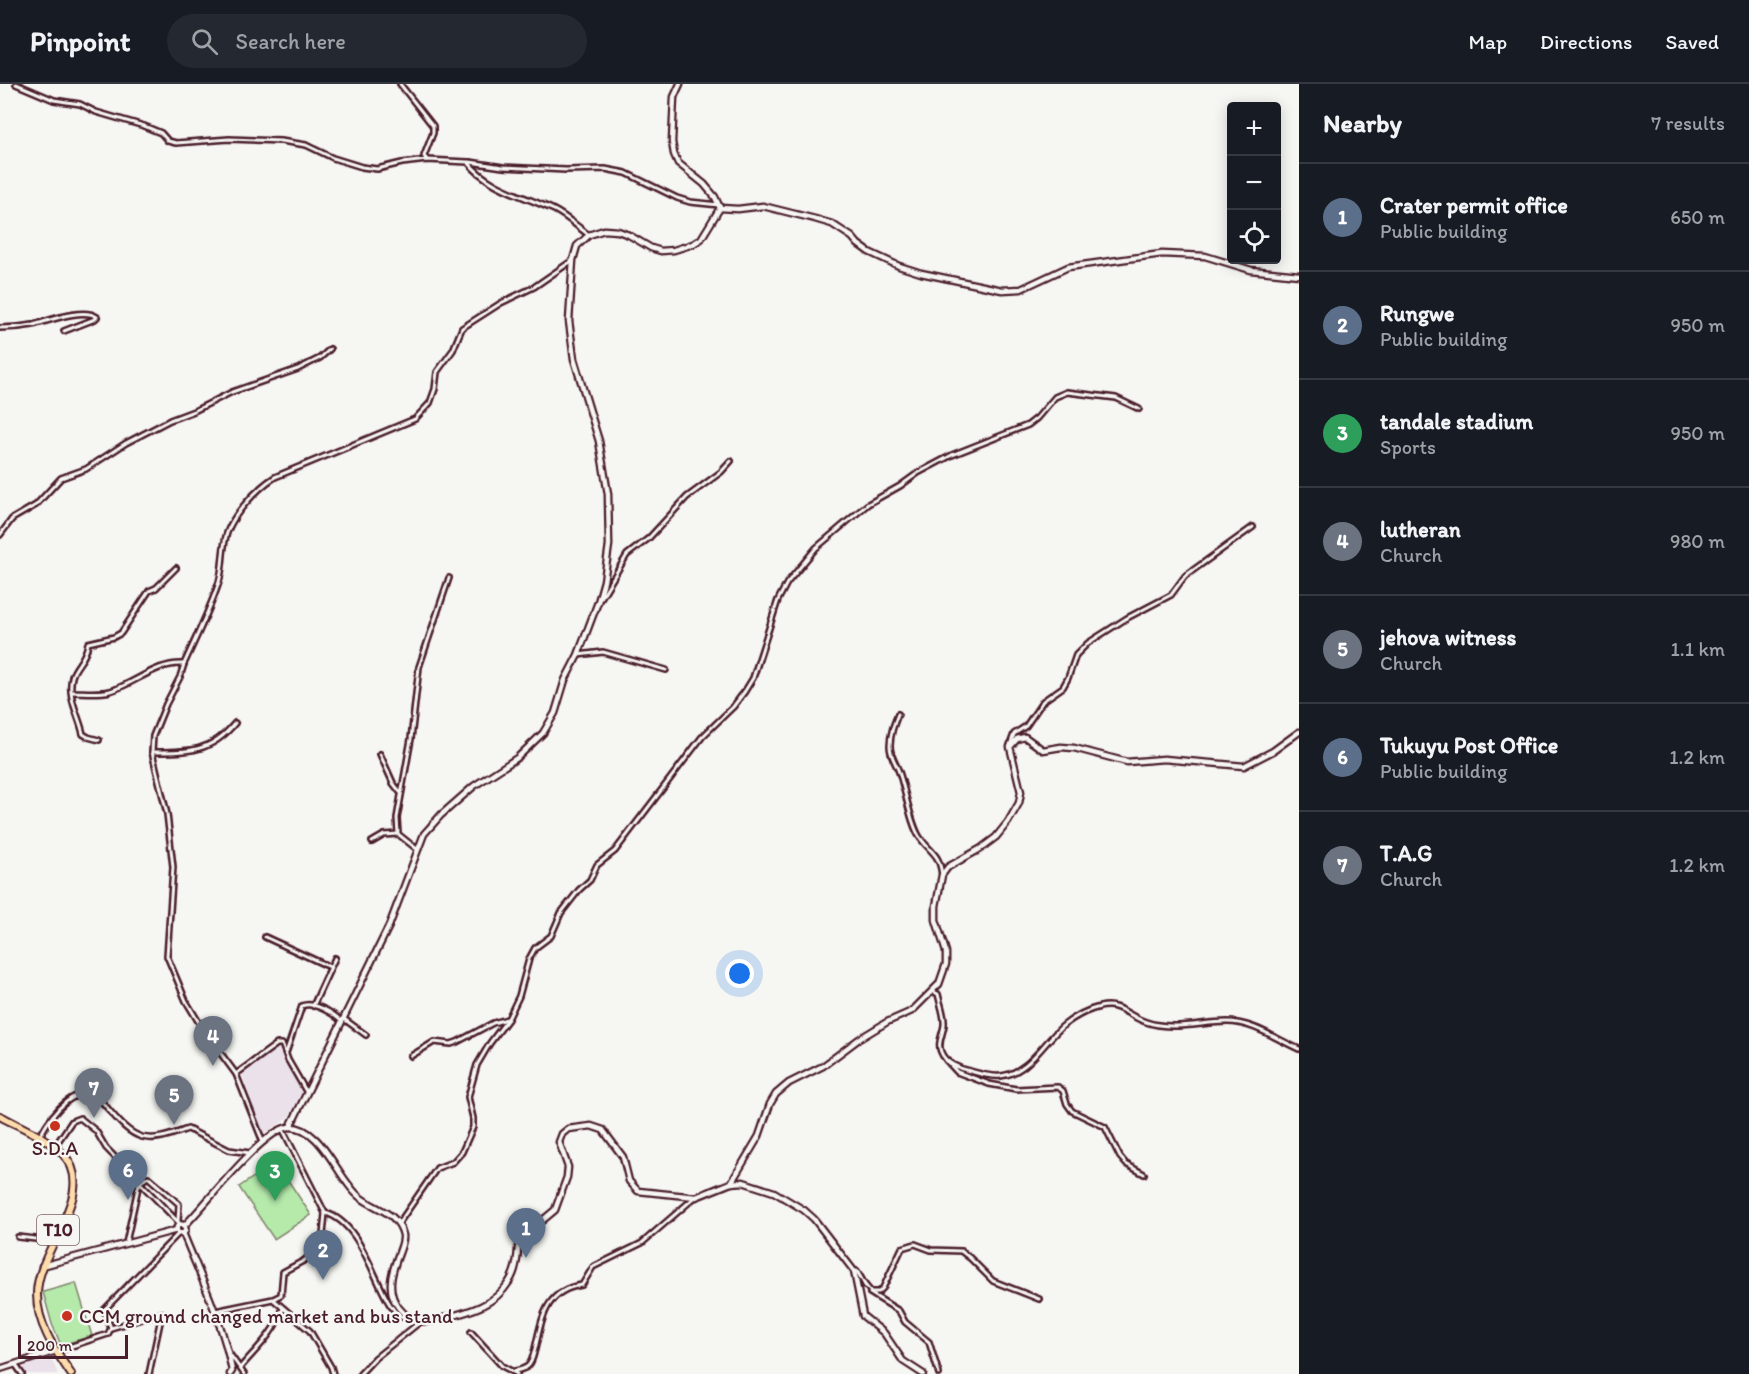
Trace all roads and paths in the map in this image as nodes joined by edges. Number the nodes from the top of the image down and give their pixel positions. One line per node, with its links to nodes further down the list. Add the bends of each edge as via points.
1 (16, 84): 4 (street, via 54,100 80,104 144,126 176,143 281,141 306,145 333,158 377,169)
2 (400, 84): 4 (street, via 433,126 424,156)
3 (680, 84): 6 (street, via 674,97 674,154 678,164 716,197)
4 (427, 160): 5 (street)
5 (468, 162): 6 (street, via 503,167 605,169 627,173 677,198); 7 (street, via 477,174 556,211)
6 (720, 207): 7 (street, via 701,239 674,250 651,248 618,231); 9 (street, via 763,206 832,224 869,252 899,266 1002,290 1021,289 1068,267 1162,254 1205,256 1251,270)
7 (589, 235): 8 (street, via 577,246)
8 (573, 260): 19 (street, via 569,321 574,358 599,441 608,494 609,545); 21 (street, via 462,328 453,350 437,372 430,403 415,419 266,483 229,525 218,583)
9 (1299, 275)
10 (0, 328): 11 (street, via 77,314 97,317)
11 (64, 331)
12 (330, 349): 16 (street, via 298,369 232,392 170,420 86,469 62,478 36,505 12,519)
13 (1139, 409): 41 (street, via 1116,398 1067,392 1055,397 1028,425 952,455 868,504 816,548 778,600 746,691 702,737 615,851 597,865 590,880 561,913 551,936 534,948)
14 (731, 461): 19 (street, via 627,555)
15 (1253, 527): 28 (street, via 1185,576 1171,595 1088,643 1076,655 1063,687 1043,701 1026,726 1014,734)
16 (0, 535)
17 (176, 568): 23 (street, via 149,591 121,633 88,643 86,655 72,676)
18 (449, 578): 31 (street, via 419,666 413,728)
19 (598, 602): 20 (street)
20 (578, 655): 22 (street, via 603,652); 34 (street, via 543,733 517,758 474,786 441,815 424,834)
21 (184, 663): 23 (street, via 161,666 107,692); 29 (street, via 153,736)
22 (666, 670)
23 (72, 692): 27 (street, via 83,734)
24 (898, 714): 35 (street, via 890,747 893,760 920,839 935,854)
25 (235, 723): 29 (street, via 222,738 203,749)
26 (1299, 732): 28 (street, via 1273,752 1244,766 1164,759 1121,761 1074,748 1043,750 1025,737 1017,738)
27 (99, 740)
28 (1010, 747): 35 (street, via 1021,792 1019,803 996,837 948,867)
29 (152, 752): 48 (street, via 173,867 167,956 186,1001)
30 (380, 754): 31 (street)
31 (400, 792): 32 (street)
32 (398, 834): 33 (street, via 384,835); 34 (street)
33 (372, 842)
34 (419, 851): 42 (street, via 389,926)
35 (942, 875): 39 (street, via 936,920 946,964)
36 (265, 937): 38 (street)
37 (334, 958): 38 (street)
38 (330, 968): 40 (street)
39 (932, 991): 47 (street, via 938,994 943,1015 940,1045); 59 (street, via 912,1011 858,1039 776,1094 759,1136)
40 (313, 1006): 42 (street); 45 (street, via 302,1006)
41 (508, 1018): 46 (street, via 451,1044 434,1042); 62 (street, via 477,1065 468,1097 473,1127 462,1152 453,1162 437,1168)
42 (342, 1020): 43 (street, via 348,1020); 49 (street)
43 (366, 1035)
44 (1299, 1049): 47 (street, via 1239,1023 1146,1022 1113,1006 1087,1011 1063,1026 1013,1073 983,1075 960,1069)
45 (286, 1055): 48 (street, via 282,1044 278,1044); 49 (street)
46 (411, 1056)
47 (945, 1059): 57 (street, via 957,1072 989,1084 1016,1089 1058,1087 1072,1111 1105,1127 1120,1157)
48 (236, 1074): 54 (street)
49 (307, 1093): 51 (street)
50 (0, 1116): 53 (highway, T10)
51 (290, 1127): 52 (street); 62 (street, via 310,1134 357,1195)
52 (283, 1129): 54 (street); 61 (street)
53 (39, 1137): 55 (highway, T10); 56 (street, via 51,1116 72,1097 91,1095 142,1137 188,1130 229,1150)
54 (263, 1142): 56 (street)
55 (54, 1146): 58 (street, via 72,1121 80,1118 96,1131 106,1148); 65 (highway, T10, via 70,1163 75,1186)
56 (251, 1153): 63 (street)
57 (1144, 1174)
58 (139, 1183): 63 (street); 63 (street, via 150,1177 176,1200); 66 (street)
59 (731, 1183): 60 (street); 68 (street, via 751,1184 774,1192 804,1210)
60 (696, 1197): 75 (street, via 638,1191 629,1181 623,1156 603,1130 591,1125 568,1129 559,1143 568,1167 555,1210 543,1220 519,1229 518,1257 511,1280 501,1293 469,1312); 83 (street, via 642,1243 593,1267 582,1285 563,1291 551,1301 544,1310 532,1361)
61 (324, 1213): 70 (street, via 323,1235 316,1248 305,1260 283,1272 281,1295); 74 (street, via 343,1223 363,1248 396,1313)
62 (399, 1223): 74 (street, via 404,1239 392,1269 391,1294)
63 (180, 1228): 66 (street); 73 (street); 76 (street, via 104,1310)
64 (18, 1237): 65 (street)
65 (53, 1241): 67 (highway, T10)
66 (126, 1243): 67 (street)
67 (42, 1266): 78 (highway, T10, via 36,1293 38,1306)
68 (854, 1271): 69 (street); 91 (street, via 863,1316 884,1333 903,1362)
69 (865, 1286): 71 (street, via 871,1292 879,1292 902,1248 915,1244 931,1250 960,1251 993,1281); 92 (street, via 868,1292 899,1311 905,1322 929,1342)
70 (273, 1299): 72 (street); 73 (street)
71 (1039, 1299)
72 (283, 1308): 81 (street, via 274,1328); 89 (street, via 310,1331)
73 (215, 1311): 79 (street)
74 (409, 1318): 75 (street)
75 (420, 1322): 90 (street)
76 (111, 1328): 78 (street, via 108,1334); 86 (street, via 162,1313)
77 (471, 1332): 83 (street, via 502,1366)
78 (56, 1351): 80 (street); 85 (highway, T10)
79 (228, 1352): 81 (street); 87 (street)
80 (15, 1364): 82 (street); 84 (street)
81 (240, 1368): 88 (street)
82 (0, 1369)
83 (516, 1373)
84 (22, 1374)
85 (70, 1374)
86 (149, 1374)
87 (230, 1374)
88 (244, 1374)
89 (333, 1374)
90 (360, 1374)
91 (923, 1374)
92 (939, 1374)

